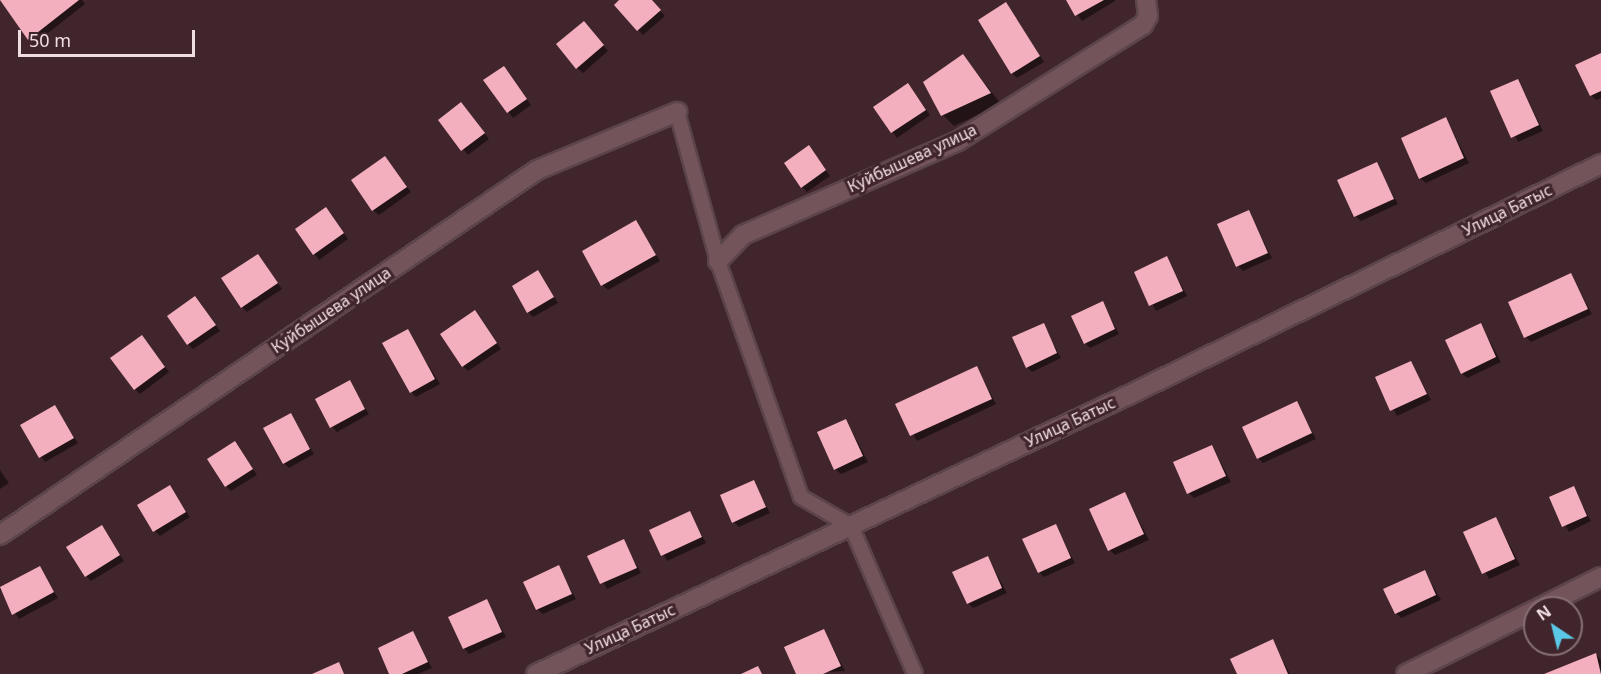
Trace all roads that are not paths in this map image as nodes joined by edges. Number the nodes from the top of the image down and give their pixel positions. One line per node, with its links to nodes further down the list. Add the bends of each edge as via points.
1 (1146, 0): 4 (street, Куйбышева улица, via 1148,16 1143,25 958,141 743,235)
2 (677, 112): 4 (lane); 6 (street, Куйбышева улица, via 537,170)
3 (1601, 164): 5 (street, Улица Батыс)
4 (718, 261): 5 (lane, via 801,498)
5 (850, 526): 10 (street, Улица Батыс); 11 (lane)
6 (0, 535)
7 (1601, 577): 8 (street)
8 (1563, 596)
9 (1523, 616): 12 (street)
10 (536, 674)
11 (915, 674)
12 (1406, 674)

